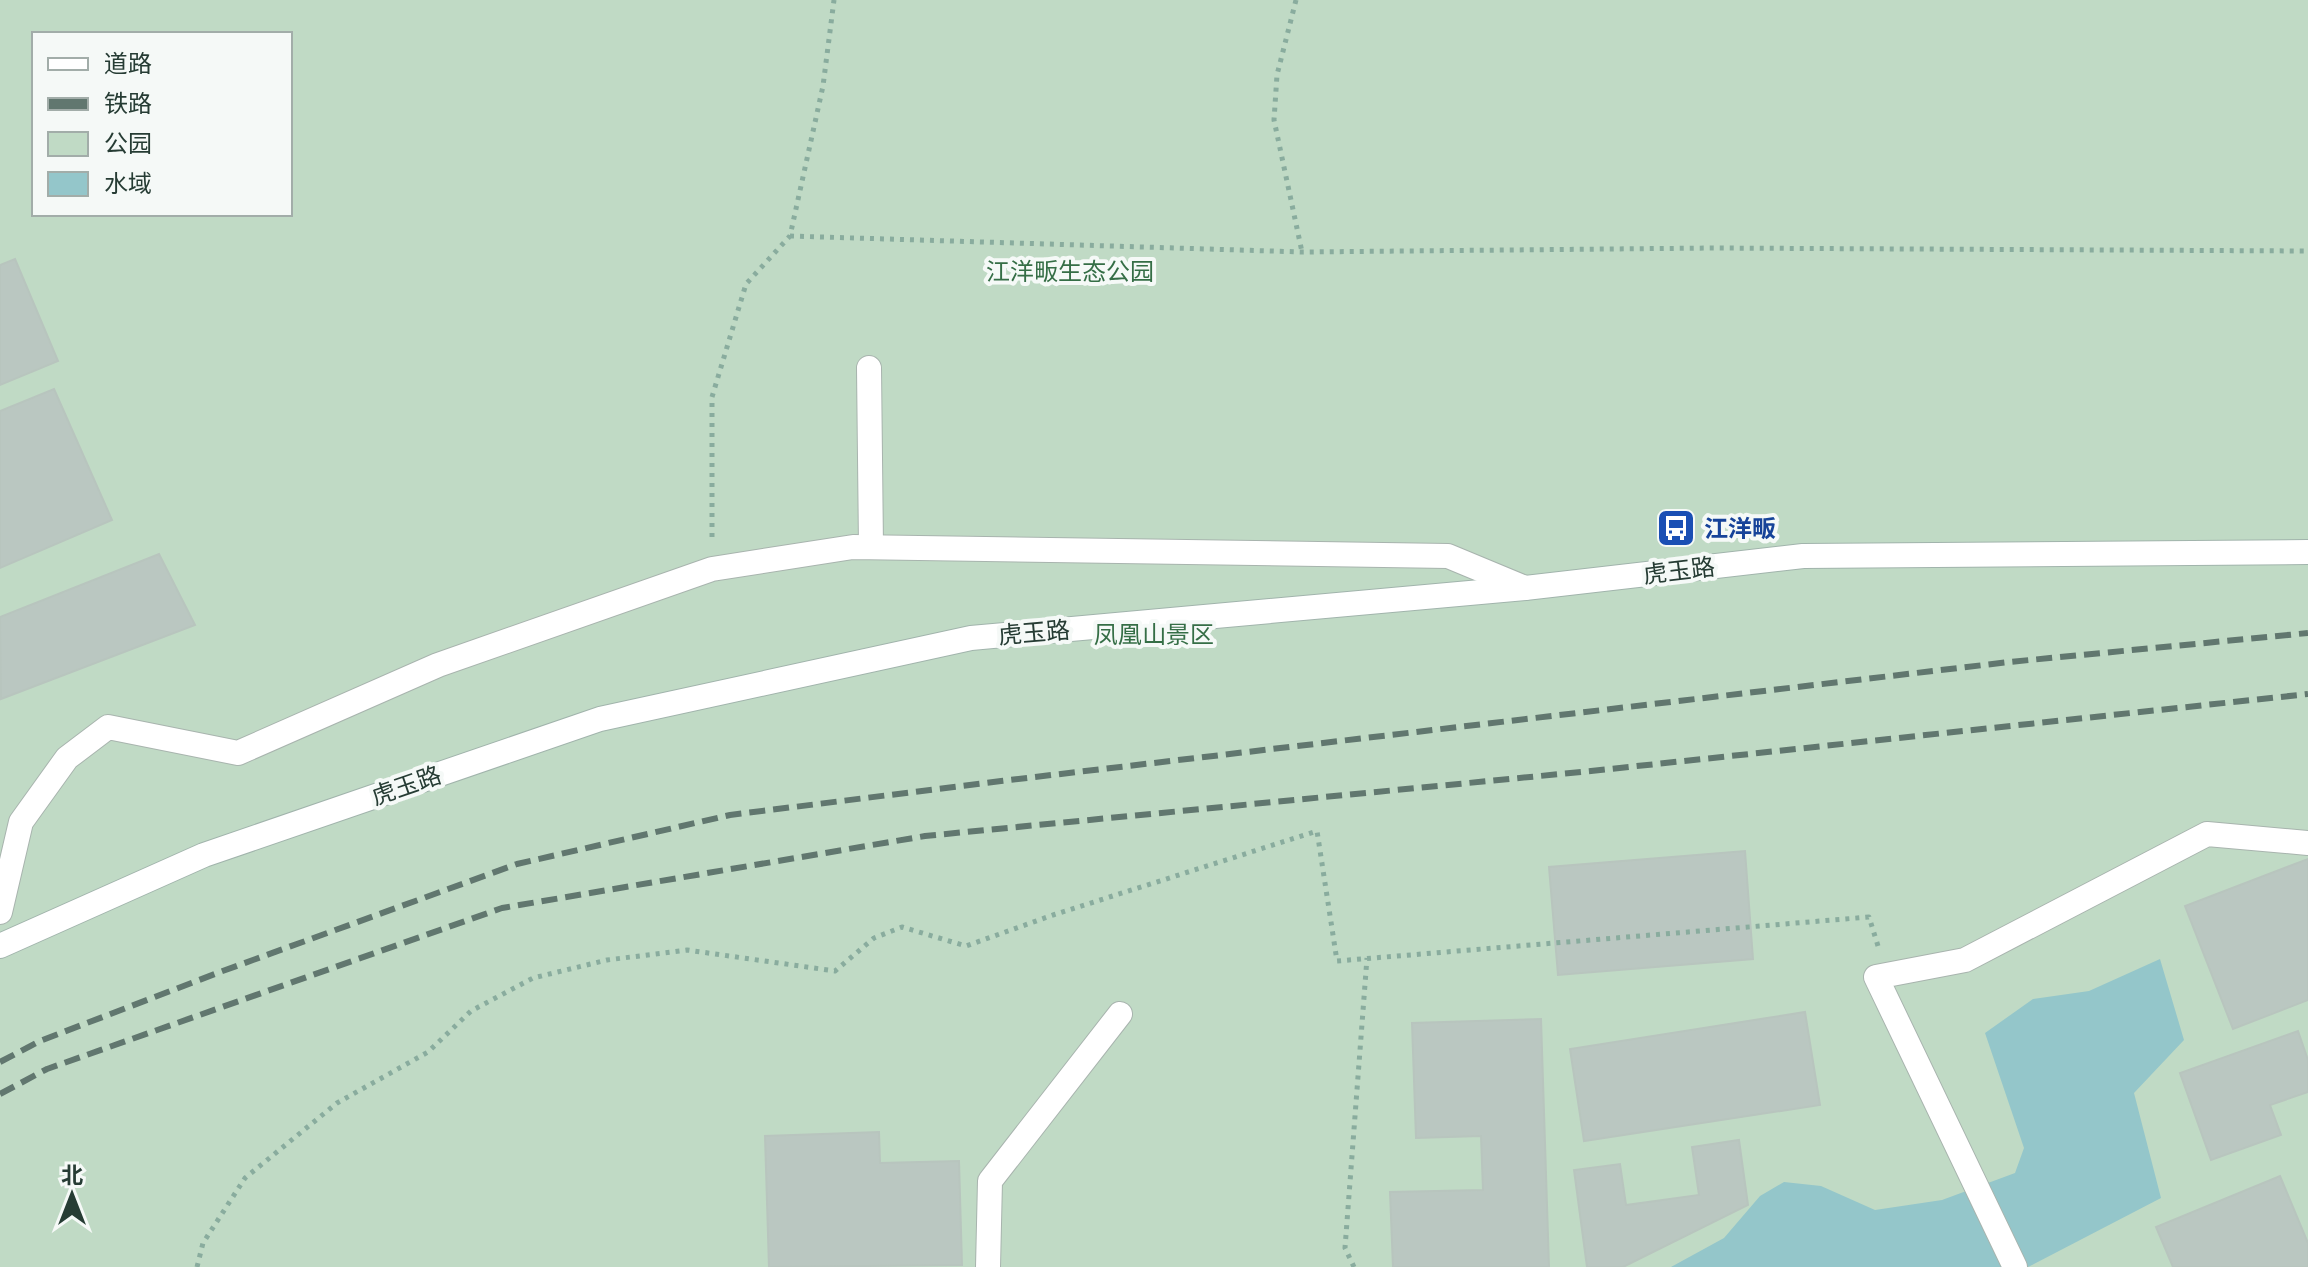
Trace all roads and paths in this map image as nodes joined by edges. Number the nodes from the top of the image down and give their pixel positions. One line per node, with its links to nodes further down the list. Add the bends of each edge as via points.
1 (834, 0): 3 (path, via 823,86)
2 (1296, 0): 5 (path, via 1277,75 1274,120)
3 (790, 236): 5 (path); 9 (path, via 746,284 712,397)
4 (2308, 251): 5 (path)
5 (1302, 252)
6 (869, 368): 7 (street)
7 (871, 547): 9 (street); 10 (street, via 1448,556)
8 (2308, 552): 10 (street, 虎玉路, via 1803,556)
9 (712, 569): 12 (street, via 438,665 238,753 108,727 67,758 21,822)
10 (1525, 588): 13 (street, 虎玉路, via 971,638 600,719 204,855)
11 (2308, 843): 15 (street, via 2207,834 1965,960)
12 (0, 912)
13 (0, 946)
14 (1367, 958): 15 (path, via 1869,917); 17 (path, via 1337,961 1317,831 966,946 902,927 874,938 835,971 687,950 607,960 533,978 471,1011 428,1052 337,1103 245,1178 203,1243); 19 (path, via 1345,1248)
15 (1886, 975): 20 (street, via 1876,977)
16 (1120, 1014): 18 (street, via 990,1181)
17 (197, 1267)
18 (988, 1267)
19 (1354, 1267)
20 (2015, 1267)

